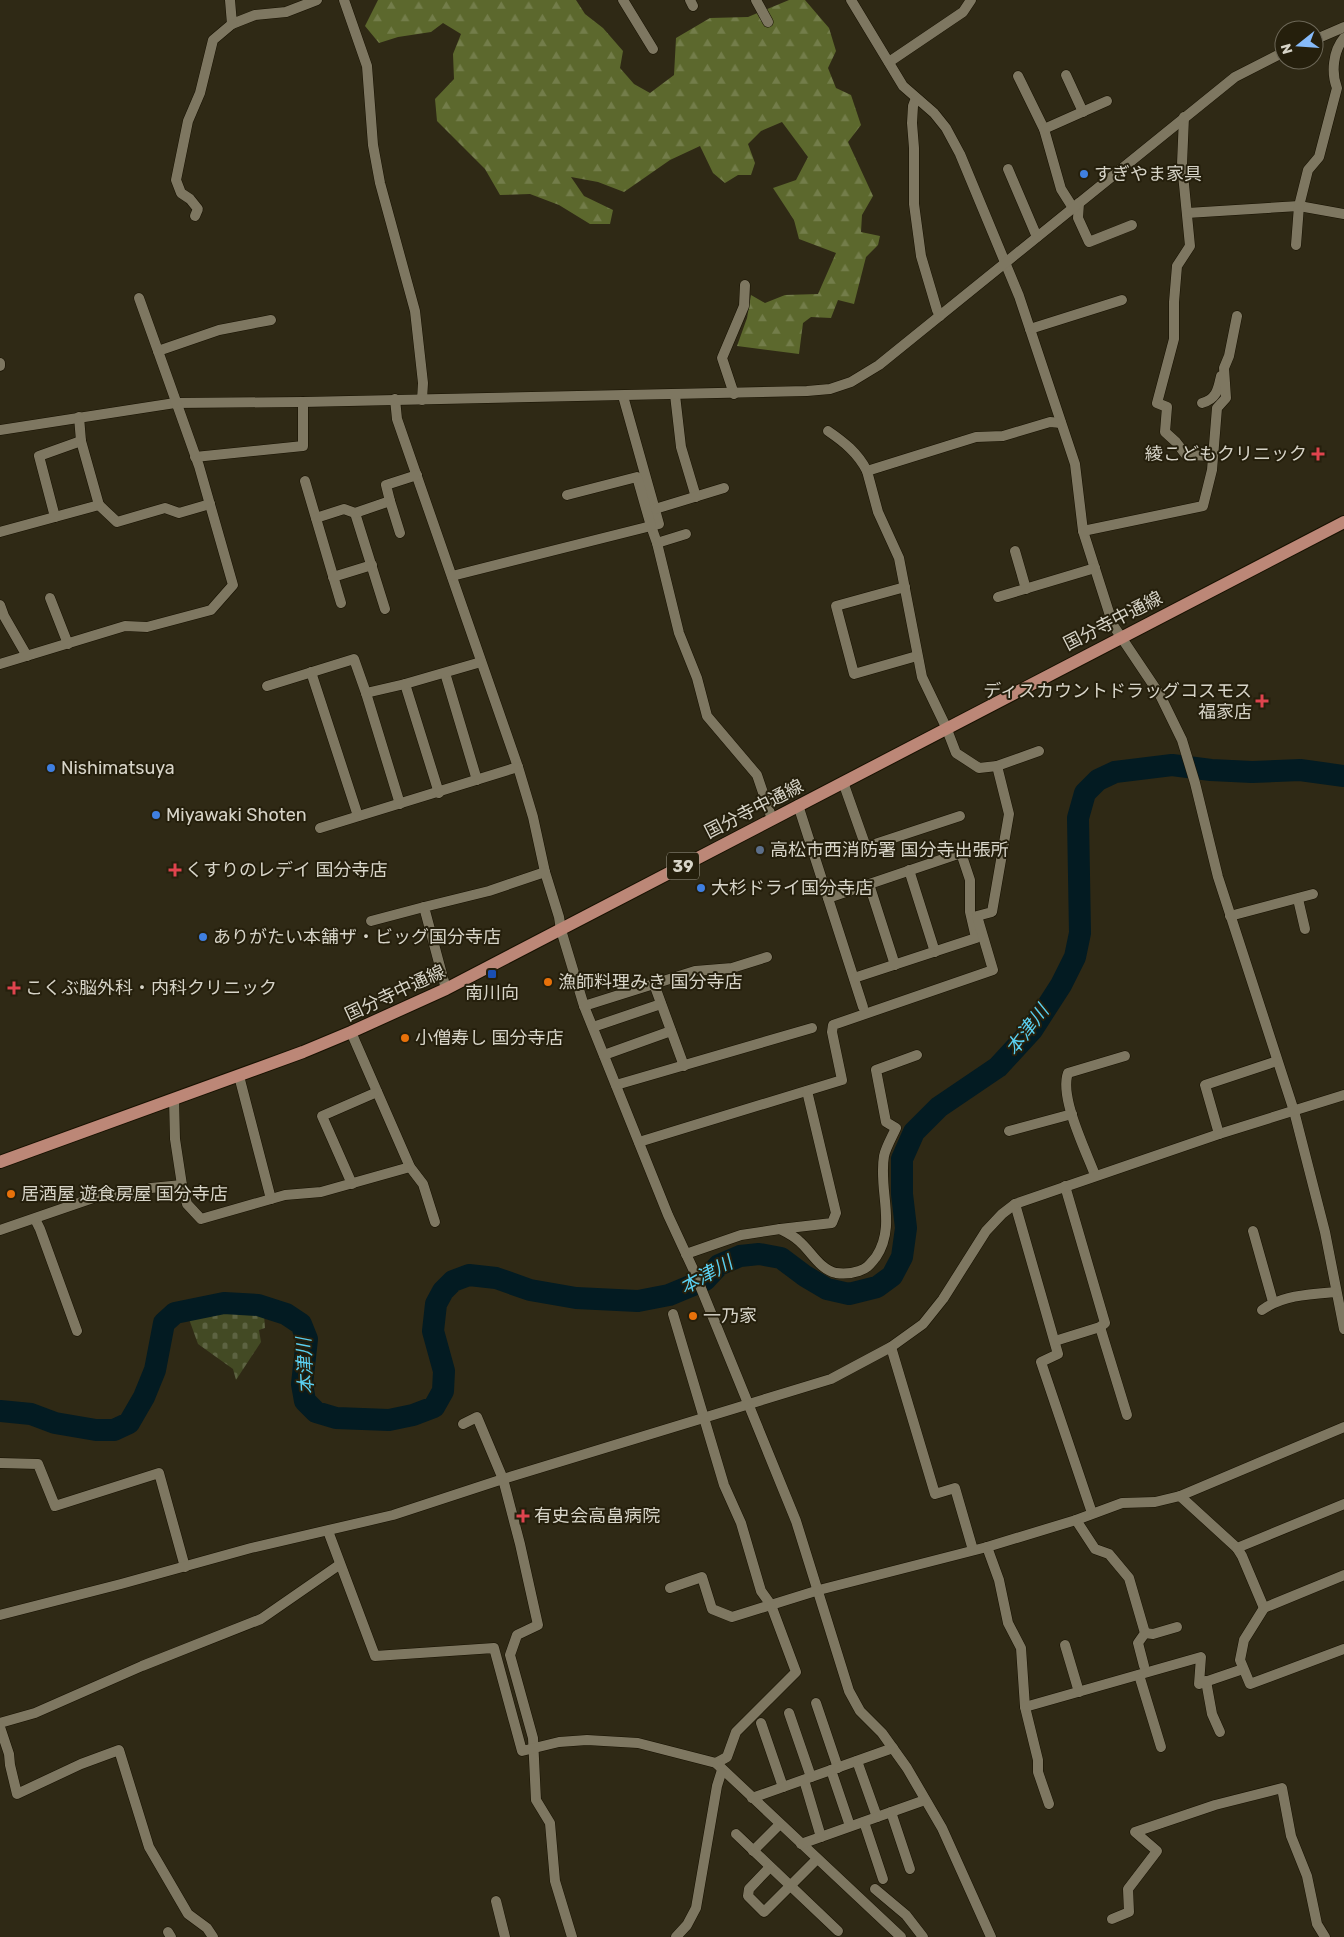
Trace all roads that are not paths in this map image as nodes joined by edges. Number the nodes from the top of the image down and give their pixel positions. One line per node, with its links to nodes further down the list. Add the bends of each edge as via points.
1 (230, 0): 9 (street)
2 (317, 0): 9 (street, via 286,12 255,15)
3 (344, 0): 46 (street, via 367,66 373,145 380,183 415,311)
4 (623, 0): 13 (street)
5 (756, 0): 8 (street)
6 (851, 0): 15 (street)
7 (971, 0): 15 (street, via 963,12)
8 (768, 22)
9 (232, 24): 28 (street, via 213,40 200,93 188,121 176,180 181,193 198,208)
10 (1344, 27): 11 (street)
11 (1324, 36)
12 (1344, 38): 25 (street, via 1332,67 1337,88 1319,158 1308,170)
13 (652, 49)
14 (1274, 57): 21 (street, via 1235,77)
15 (889, 62): 18 (street)
16 (1066, 75): 20 (street)
17 (1018, 76): 22 (street)
18 (916, 98): 32 (street, via 946,128); 36 (street, via 912,123 914,204 921,256)
19 (1107, 101): 20 (street)
20 (1083, 112): 22 (street)
21 (1184, 117): 24 (street); 26 (street, via 1182,164)
22 (1044, 129): 24 (street, via 1061,189)
23 (1008, 169): 30 (street)
24 (1076, 205): 29 (street, via 1089,242); 30 (street)
25 (1299, 206): 26 (street); 27 (street); 31 (street)
26 (1187, 213): 55 (street, via 1190,246 1176,266 1174,339 1157,403 1167,407 1165,432 1186,455)
27 (1344, 214)
28 (195, 216)
29 (1132, 225)
30 (1037, 237): 32 (street)
31 (1296, 245)
32 (1005, 263): 36 (street); 39 (street)
33 (745, 285): 42 (street, via 744,306 722,358)
34 (139, 298): 40 (street)
35 (1122, 300): 39 (street)
36 (940, 316): 42 (street, via 879,365 851,382 830,389)
37 (1237, 316): 41 (street)
38 (272, 320): 40 (street, via 218,330)
39 (1030, 329): 51 (street)
40 (158, 351): 48 (street)
41 (1224, 368): 49 (street, via 1217,391 1210,400); 55 (street, via 1226,398 1217,408)
42 (734, 394): 43 (street)
43 (675, 395): 44 (street); 62 (street, via 681,447)
44 (623, 396): 46 (street); 66 (street)
45 (395, 399): 46 (street); 47 (street); 58 (street, via 397,419)
46 (422, 400)
47 (302, 402): 48 (street); 56 (street, via 303,446)
48 (175, 403): 50 (street); 56 (street)
49 (1202, 403)
50 (79, 417): 52 (street); 54 (street)
51 (1061, 423): 57 (street, via 1050,422 1004,436 976,437); 72 (street, via 1075,464)
52 (0, 430)
53 (828, 431): 57 (street, via 849,446)
54 (81, 441): 65 (street); 68 (street, via 39,456)
55 (1213, 456): 72 (street, via 1203,506)
56 (195, 457): 64 (street)
57 (867, 471): 82 (street, via 878,512 899,558)
58 (417, 475): 63 (street, via 386,485); 81 (street)
59 (305, 481): 69 (street)
60 (724, 488): 62 (street)
61 (567, 495): 71 (street, via 637,476)
62 (696, 497): 66 (street)
63 (390, 501): 67 (street); 74 (street)
64 (210, 504): 65 (street, via 179,513 165,508 117,522); 90 (street, via 233,585 211,610 147,627 125,626)
65 (99, 505): 68 (street)
66 (655, 509): 71 (street, via 660,524)
67 (355, 513): 69 (street, via 344,509); 78 (street)
68 (55, 517): 73 (street)
69 (316, 518): 80 (street)
70 (1344, 522): 89 (main road, 国分寺中通線 / 39)
71 (651, 526): 76 (street); 81 (street)
72 (1083, 531): 79 (street)
73 (0, 532)
74 (400, 534)
75 (686, 534): 76 (street)
76 (657, 543): 111 (street, via 679,633 707,716 757,775)
77 (1015, 551): 83 (street)
78 (372, 565): 80 (street); 88 (street)
79 (1095, 568): 83 (street); 89 (street)
80 (333, 576): 86 (street)
81 (452, 576): 93 (street)
82 (905, 587): 92 (street); 92 (street, via 836,606 854,674)
83 (1026, 589): 85 (street)
84 (50, 598): 90 (street)
85 (998, 598)
86 (340, 603)
87 (0, 605): 91 (street)
88 (385, 608)
89 (1120, 637): 100 (main road, 国分寺中通線 / 39); 120 (street, via 1160,695 1186,752)
90 (68, 644): 91 (street)
91 (27, 656): 94 (street)
92 (917, 656): 100 (street, via 922,677)
93 (482, 662): 96 (street); 103 (street)
94 (0, 664)
95 (311, 672): 98 (street); 99 (street, via 354,659); 109 (street)
96 (444, 673): 97 (street); 104 (street)
97 (405, 684): 99 (street); 106 (street)
98 (266, 686)
99 (366, 693): 107 (street)
100 (946, 727): 102 (street, via 956,753 979,768); 105 (main road, 国分寺中通線 / 39)
101 (1040, 751): 102 (street)
102 (997, 766): 144 (street, via 1009,814 992,912 977,916 993,970 833,1025 842,1080)
103 (518, 767): 104 (street); 114 (street)
104 (477, 780): 106 (street)
105 (843, 782): 108 (main road, 国分寺中通線 / 39); 110 (street, via 866,847)
106 (439, 793): 107 (street)
107 (400, 804): 109 (street)
108 (798, 805): 111 (main road, 国分寺中通線 / 39); 117 (street)
109 (358, 816): 112 (street)
110 (960, 816)
111 (772, 819): 123 (main road, 国分寺中通線 / 39)
112 (320, 828)
113 (909, 870): 115 (street); 124 (street); 124 (street, via 961,853 970,880 970,912 976,938)
114 (545, 872): 119 (street, via 489,891); 123 (street)
115 (869, 884): 117 (street); 126 (street)
116 (1313, 894): 118 (street)
117 (828, 898): 127 (street)
118 (1298, 898): 120 (street); 122 (street)
119 (424, 907): 121 (street); 129 (street)
120 (1230, 916): 140 (street)
121 (371, 921)
122 (1305, 929)
123 (561, 930): 129 (main road, 国分寺中通線 / 39); 131 (street)
124 (935, 952): 126 (street)
125 (767, 956): 128 (street, via 732,968 695,972)
126 (895, 965): 127 (street)
127 (854, 978): 132 (street)
128 (654, 984): 130 (street); 131 (street)
129 (446, 989): 136 (main road, 国分寺中通線 / 39)
130 (661, 1004): 133 (street); 135 (street)
131 (584, 1006): 133 (street)
132 (863, 1007)
133 (593, 1027): 137 (street)
134 (812, 1028): 141 (street)
135 (671, 1031): 137 (street); 141 (street)
136 (351, 1032): 142 (main road, 国分寺中通線 / 39); 145 (street)
137 (604, 1055): 143 (street)
138 (917, 1055): 163 (street, via 876,1070 886,1122 896,1128 884,1155 887,1234 868,1268 836,1273 822,1266 799,1241)
139 (1125, 1056): 149 (street, via 1068,1073 1065,1082)
140 (1277, 1061): 148 (street); 151 (street, via 1205,1085)
141 (684, 1066): 143 (street)
142 (239, 1076): 147 (main road, 国分寺中通線 / 39); 159 (street)
143 (616, 1085): 152 (street)
144 (807, 1091): 152 (street); 163 (street, via 836,1213 832,1223)
145 (377, 1092): 154 (street); 156 (street, via 322,1116)
146 (1344, 1095): 148 (street)
147 (174, 1099): 153 (main road, 国分寺中通線 / 39); 157 (street, via 175,1139)
148 (1294, 1111): 151 (street); 167 (street, via 1325,1232)
149 (1072, 1114): 150 (street); 155 (street)
150 (1009, 1131)
151 (1219, 1134): 155 (street)
152 (639, 1142): 166 (street)
153 (0, 1162)
154 (410, 1167): 156 (street); 162 (street, via 423,1184)
155 (1095, 1176): 158 (street)
156 (352, 1184): 159 (street)
157 (182, 1185): 159 (street, via 186,1204 201,1220); 161 (street, via 151,1188 120,1197 96,1197)
158 (1064, 1186): 160 (street); 171 (street, via 1105,1323)
159 (270, 1199)
160 (1015, 1204): 174 (street); 175 (street, via 986,1231 943,1299 923,1324)
161 (34, 1219): 164 (street); 173 (street)
162 (435, 1222)
163 (780, 1229): 166 (street, via 741,1235)
164 (0, 1230)
165 (1253, 1231): 168 (street)
166 (686, 1254): 176 (street)
167 (1336, 1292): 168 (street); 172 (street)
168 (1273, 1302): 169 (street)
169 (1262, 1310)
170 (673, 1314): 178 (street)
171 (1100, 1327): 174 (street); 177 (street)
172 (1344, 1329)
173 (77, 1332)
174 (1055, 1341): 185 (street, via 1058,1354 1041,1362)
175 (891, 1347): 176 (street, via 831,1379); 190 (street, via 935,1494 955,1488)
176 (748, 1404): 178 (street); 195 (street, via 796,1521)
177 (1127, 1415)
178 (705, 1419): 182 (street); 196 (street, via 724,1485 742,1523 761,1591)
179 (463, 1424): 182 (street, via 476,1417)
180 (1344, 1427): 183 (street)
181 (0, 1463): 192 (street, via 38,1464 54,1506 159,1473)
182 (503, 1479): 187 (street, via 393,1515); 215 (street, via 538,1625 517,1635 510,1656 533,1738)
183 (1180, 1496): 185 (street, via 1155,1502 1122,1503); 189 (street)
184 (1344, 1504): 189 (street)
185 (1092, 1513): 186 (street)
186 (1076, 1520): 188 (street); 200 (street, via 1095,1549 1109,1554 1129,1578)
187 (328, 1531): 191 (street); 192 (street)
188 (987, 1547): 190 (street); 208 (street, via 999,1580 1008,1623 1021,1648)
189 (1237, 1548): 197 (street)
190 (973, 1550): 195 (street)
191 (339, 1565): 211 (street, via 261,1620); 215 (street, via 375,1656 494,1648 522,1752)
192 (185, 1567): 198 (street)
193 (1344, 1575): 197 (street)
194 (670, 1588): 196 (street, via 702,1578 712,1609 732,1616)
195 (819, 1590): 196 (street); 214 (street, via 849,1691 860,1711)
196 (771, 1605): 217 (street, via 796,1672 736,1732)
197 (1264, 1608): 203 (street, via 1244,1640 1240,1660)
198 (0, 1615)
199 (1176, 1627): 200 (street, via 1153,1634)
200 (1145, 1633): 204 (street, via 1138,1643)
201 (1065, 1645): 206 (street)
202 (1344, 1649): 203 (street, via 1250,1684)
203 (1242, 1669): 205 (street)
204 (1141, 1671): 205 (street, via 1201,1657 1199,1684); 206 (street); 213 (street)
205 (1206, 1681): 212 (street, via 1212,1714)
206 (1079, 1692): 208 (street)
207 (816, 1703): 218 (street)
208 (1025, 1707): 223 (street, via 1038,1772)
209 (789, 1714): 219 (street)
210 (761, 1723): 220 (street)
211 (0, 1725): 242 (street, via 17,1794 119,1750 149,1848 188,1914 207,1928)
212 (1220, 1732)
213 (1161, 1747)
214 (893, 1748): 216 (street); 222 (street)
215 (533, 1749): 217 (street, via 558,1742 638,1743); 244 (street, via 536,1800 550,1823 555,1881)
216 (857, 1761): 218 (street); 225 (street)
217 (719, 1767): 221 (street); 245 (street, via 696,1908)
218 (835, 1769): 219 (street); 228 (street)
219 (808, 1779): 220 (street); 230 (street)
220 (783, 1787): 221 (street)
221 (752, 1798): 227 (street)
222 (926, 1800): 224 (street); 248 (street, via 954,1853)
223 (1049, 1804)
224 (891, 1812): 225 (street); 235 (street)
225 (877, 1817): 226 (street)
226 (864, 1822): 228 (street); 236 (street)
227 (780, 1824): 231 (street); 232 (street)
228 (850, 1826): 230 (street)
229 (736, 1834): 232 (street)
230 (822, 1837): 231 (street)
231 (801, 1844): 233 (street)
232 (753, 1850): 234 (street)
233 (817, 1859): 237 (street); 246 (street)
234 (770, 1867): 237 (street); 237 (street, via 749,1889 748,1896 764,1912)
235 (910, 1869)
236 (883, 1879)
237 (790, 1886): 241 (street)
238 (875, 1889): 247 (street, via 906,1916)
239 (496, 1900): 243 (street)
240 (1112, 1919): 249 (street, via 1129,1912 1128,1889 1157,1851 1135,1832 1215,1805 1282,1788 1291,1836 1307,1876 1317,1924)
241 (838, 1931)
242 (213, 1937)
243 (505, 1937)
244 (572, 1937)
245 (676, 1937)
246 (901, 1937)
247 (923, 1937)
248 (991, 1937)
249 (1326, 1937)

